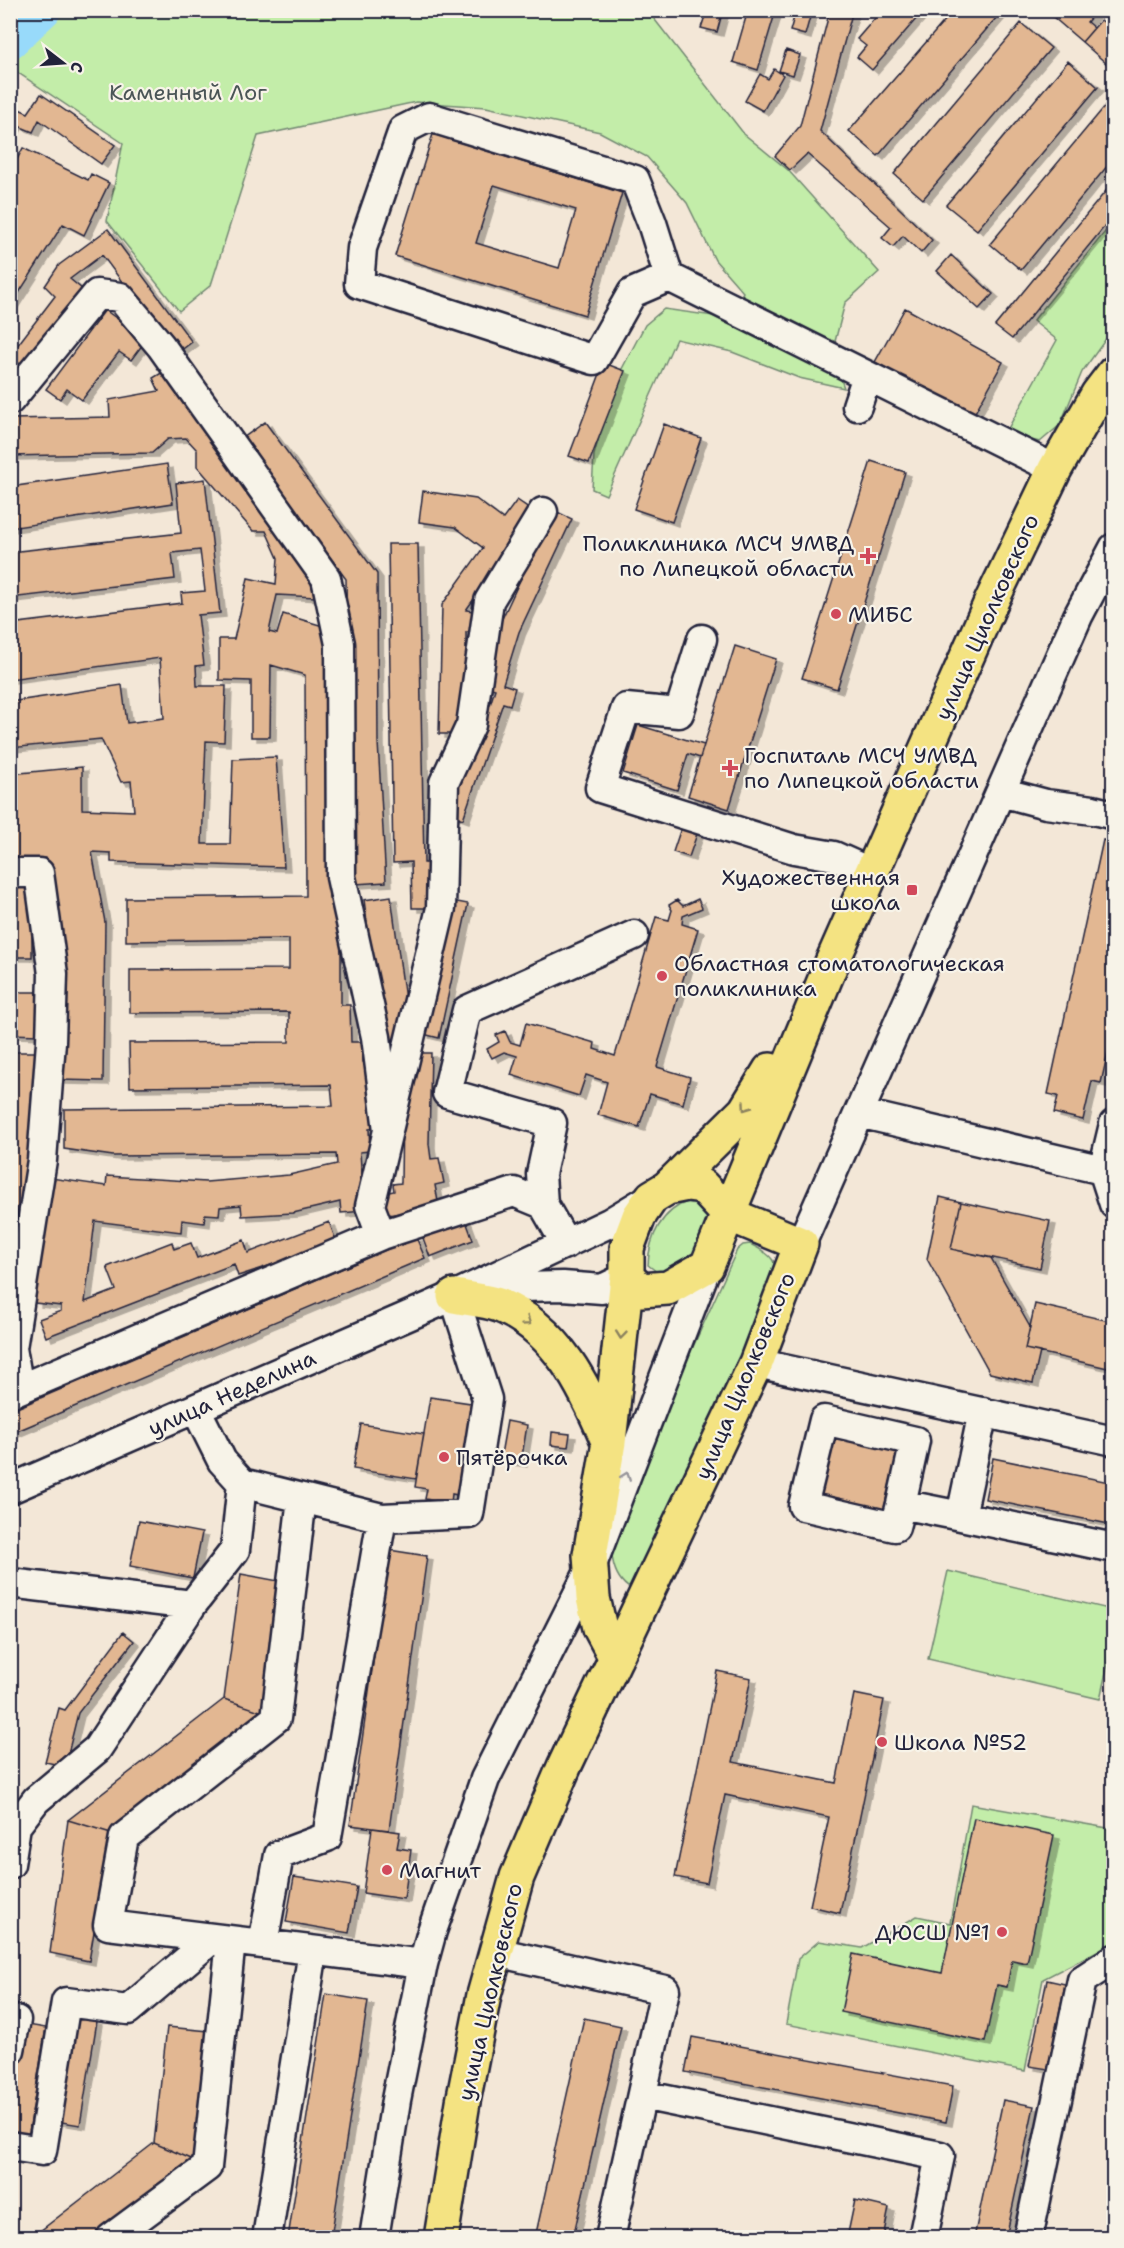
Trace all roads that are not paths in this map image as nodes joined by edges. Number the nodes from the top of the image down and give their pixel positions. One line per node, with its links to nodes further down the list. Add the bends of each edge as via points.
1 (669, 277): 1 (street, via 632,293 594,360 359,284 362,248 404,130 429,117 635,180); 3 (street)
2 (1113, 373): 6 (main road, улица Циолковского)
3 (867, 376): 5 (street); 6 (street)
4 (10, 400): 18 (street, via 97,294 120,297 161,346 326,579 340,644 341,877 376,1037)
5 (857, 406)
6 (1055, 468): 13 (main road, улица Циолковского, via 992,600)
7 (543, 512): 18 (street, via 489,601 471,725 444,783 441,908)
8 (1113, 548): 10 (street, via 1078,616)
9 (702, 639): 13 (street, via 679,713 626,708 600,788 794,849 834,856)
10 (1001, 792): 11 (street); 16 (street)
11 (1113, 815)
12 (10, 873): 31 (street, via 39,873 53,974 42,1160 12,1348)
13 (872, 873): 15 (main road, улица Циолковского)
14 (634, 935): 21 (street, via 466,1010 447,1093 552,1123 541,1174)
15 (830, 967): 20 (main road, улица Циолковского, one-way to 20, via 745,1111); 23 (main road, улица Циолковского)
16 (859, 1113): 19 (street); 26 (street)
17 (1113, 1124): 19 (street)
18 (388, 1130): 24 (street, via 370,1206)
19 (1103, 1170): 22 (street)
20 (659, 1192): 23 (main road, via 687,1184 702,1186); 25 (street, улица Неделина); 28 (main road, via 639,1216 627,1248)
21 (543, 1204): 24 (street, via 514,1192); 25 (street)
22 (1113, 1204)
23 (728, 1214): 26 (main road, улица Циолковского); 27 (main road)
24 (381, 1235): 31 (street)
25 (566, 1244): 29 (street, улица Неделина)
26 (801, 1244): 30 (main road, улица Циолковского)
27 (707, 1266): 28 (main road, via 668,1288 641,1290); 43 (street, one-way to 27)
28 (627, 1277): 29 (street, улица Неделина, via 602,1289 522,1287); 35 (main road, one-way to 35)
29 (454, 1296): 32 (street, улица Неделина); 35 (main road, one-way to 35, via 498,1305 547,1336 577,1375); 41 (street, via 488,1399 469,1514)
30 (756, 1363): 33 (street); 46 (main road, улица Циолковского)
31 (15, 1391)
32 (196, 1409): 36 (street, via 222,1461); 37 (street, улица Неделина)
33 (983, 1413): 34 (street); 40 (street)
34 (1113, 1441)
35 (609, 1442): 43 (main road)
36 (242, 1483): 38 (street); 45 (street, via 235,1550)
37 (10, 1489)
38 (302, 1498): 41 (street); 48 (street, via 276,1718 124,1837 108,1926)
39 (901, 1503): 39 (street, via 895,1527 803,1506 824,1420 915,1441); 40 (street)
40 (961, 1516): 42 (street)
41 (382, 1518): 49 (street, via 327,1837 279,1855)
42 (1113, 1548)
43 (590, 1570): 46 (main road, via 600,1628); 53 (street, via 485,1779)
44 (10, 1583): 45 (street)
45 (192, 1605): 47 (street, via 97,1749 36,1800 16,1826)
46 (616, 1658): 51 (main road, улица Циолковского, via 517,1877)
47 (10, 1864)
48 (222, 1940): 49 (street); 57 (street, via 128,2010 66,2002 42,2151); 58 (street, via 207,2167)
49 (262, 1944): 50 (street)
50 (313, 1951): 53 (street); 59 (street)
51 (496, 1952): 56 (street, via 665,1990); 61 (main road, улица Циолковского, via 463,2102)
52 (1113, 1959): 64 (street, via 1082,1980)
53 (423, 1964): 60 (street)
54 (10, 2019): 55 (street, via 16,2019)
55 (10, 2050)
56 (642, 2095): 62 (street); 63 (street, via 940,2156)
57 (10, 2146)
58 (111, 2238)
59 (267, 2238)
60 (374, 2238)
61 (441, 2238)
62 (610, 2238)
63 (923, 2238)
64 (1028, 2238)

